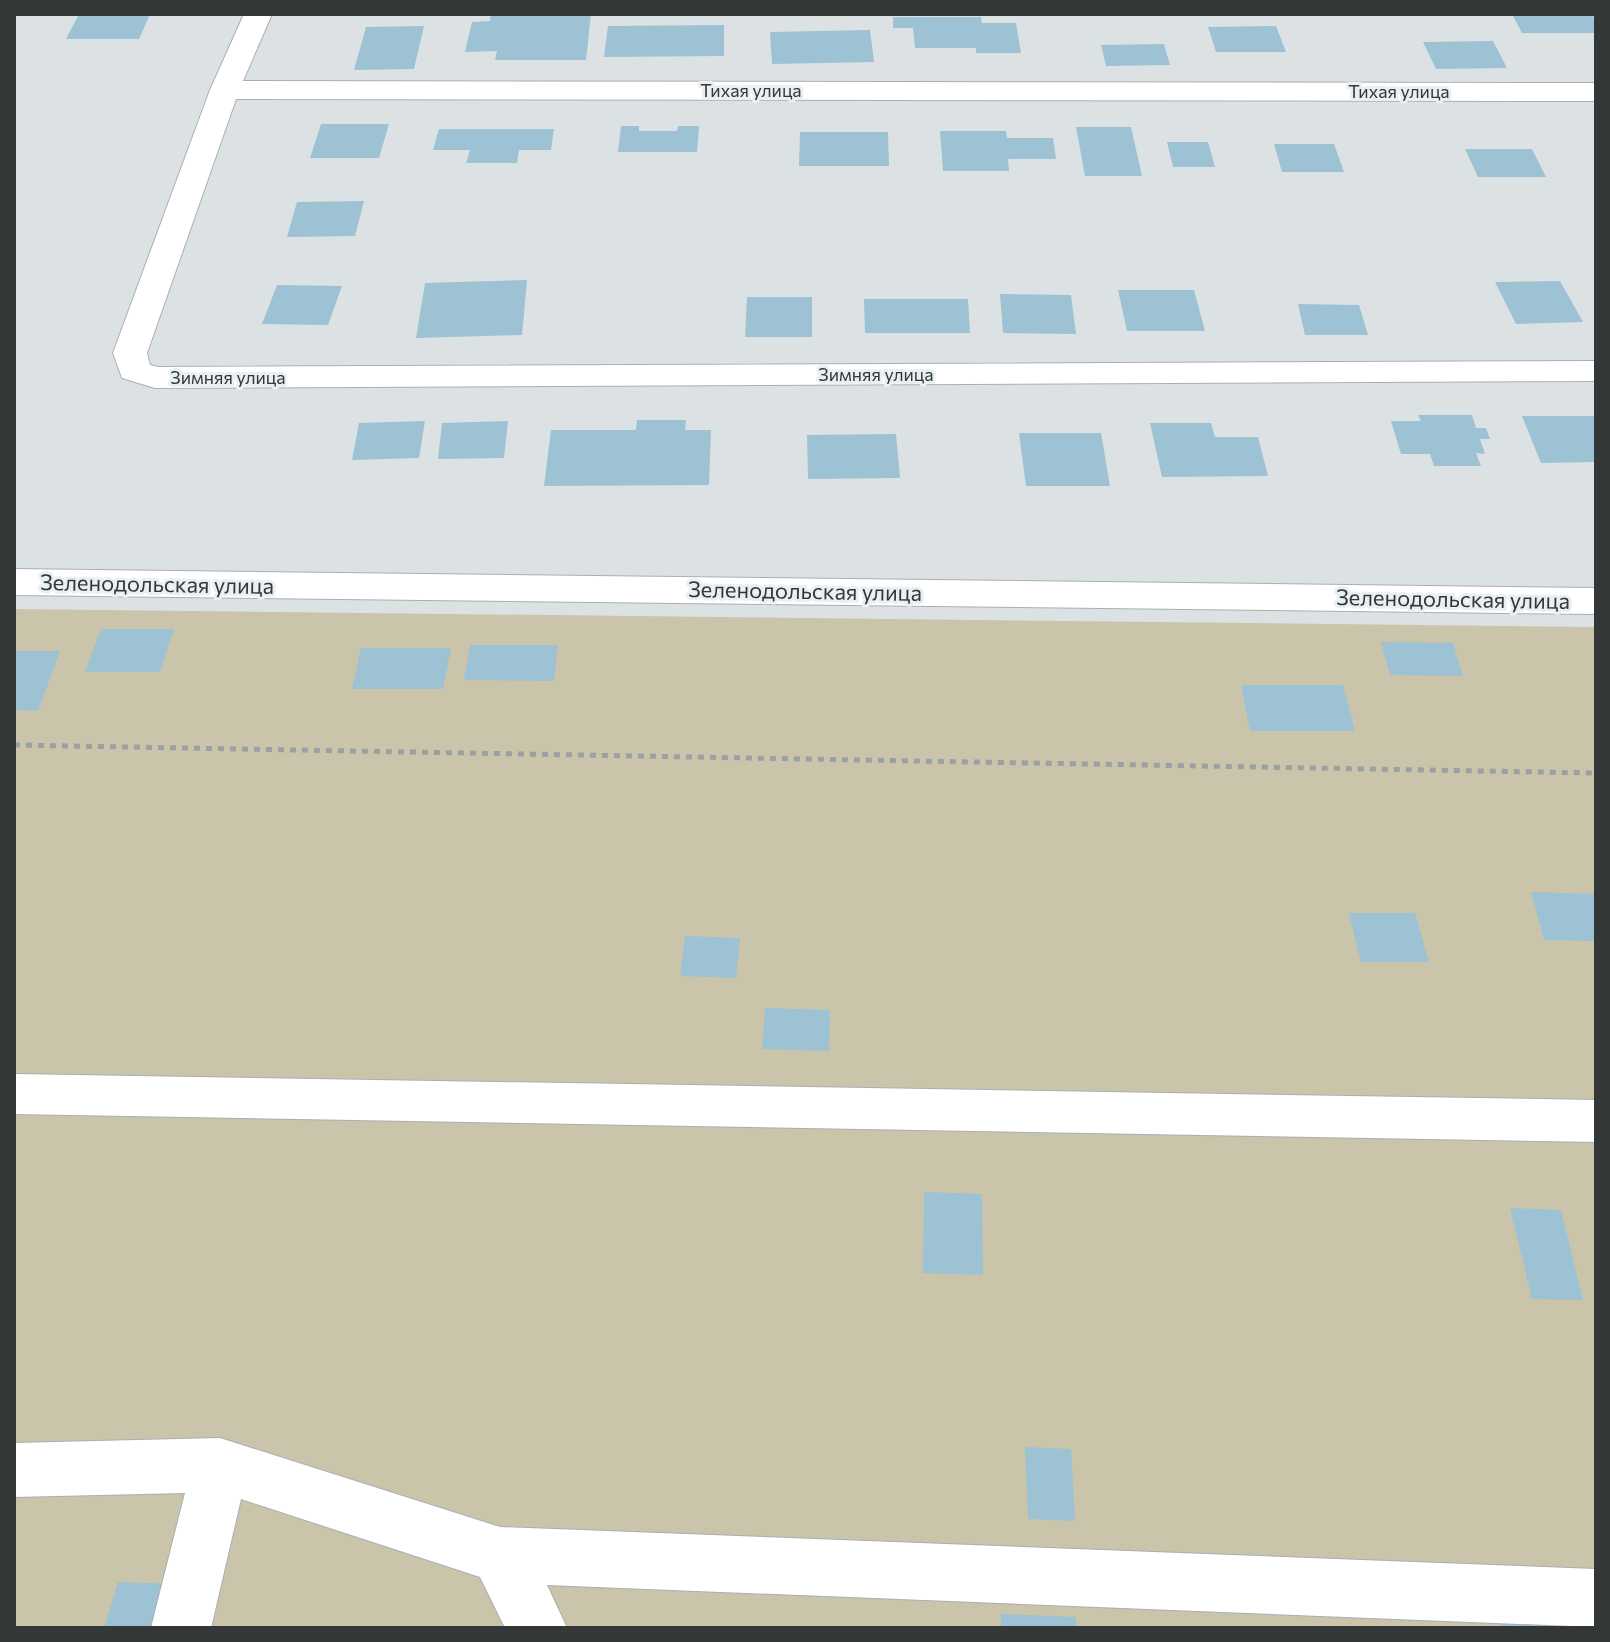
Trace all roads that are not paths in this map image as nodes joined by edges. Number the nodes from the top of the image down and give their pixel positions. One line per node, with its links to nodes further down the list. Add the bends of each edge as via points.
1 (258, 14): 2 (street)
2 (225, 90): 3 (street, Тихая улица); 4 (street, Зимняя улица, via 130,353 134,371 155,378)
3 (1596, 92)
4 (1596, 371)
5 (14, 582): 6 (street, Зеленодольская улица)
6 (1596, 601)
7 (14, 1094): 8 (street)
8 (1596, 1121)
9 (220, 1465): 10 (street); 11 (street); 13 (street)
10 (14, 1470)
11 (500, 1555): 12 (street); 14 (street)
12 (1596, 1598)
13 (181, 1628)
14 (537, 1628)

